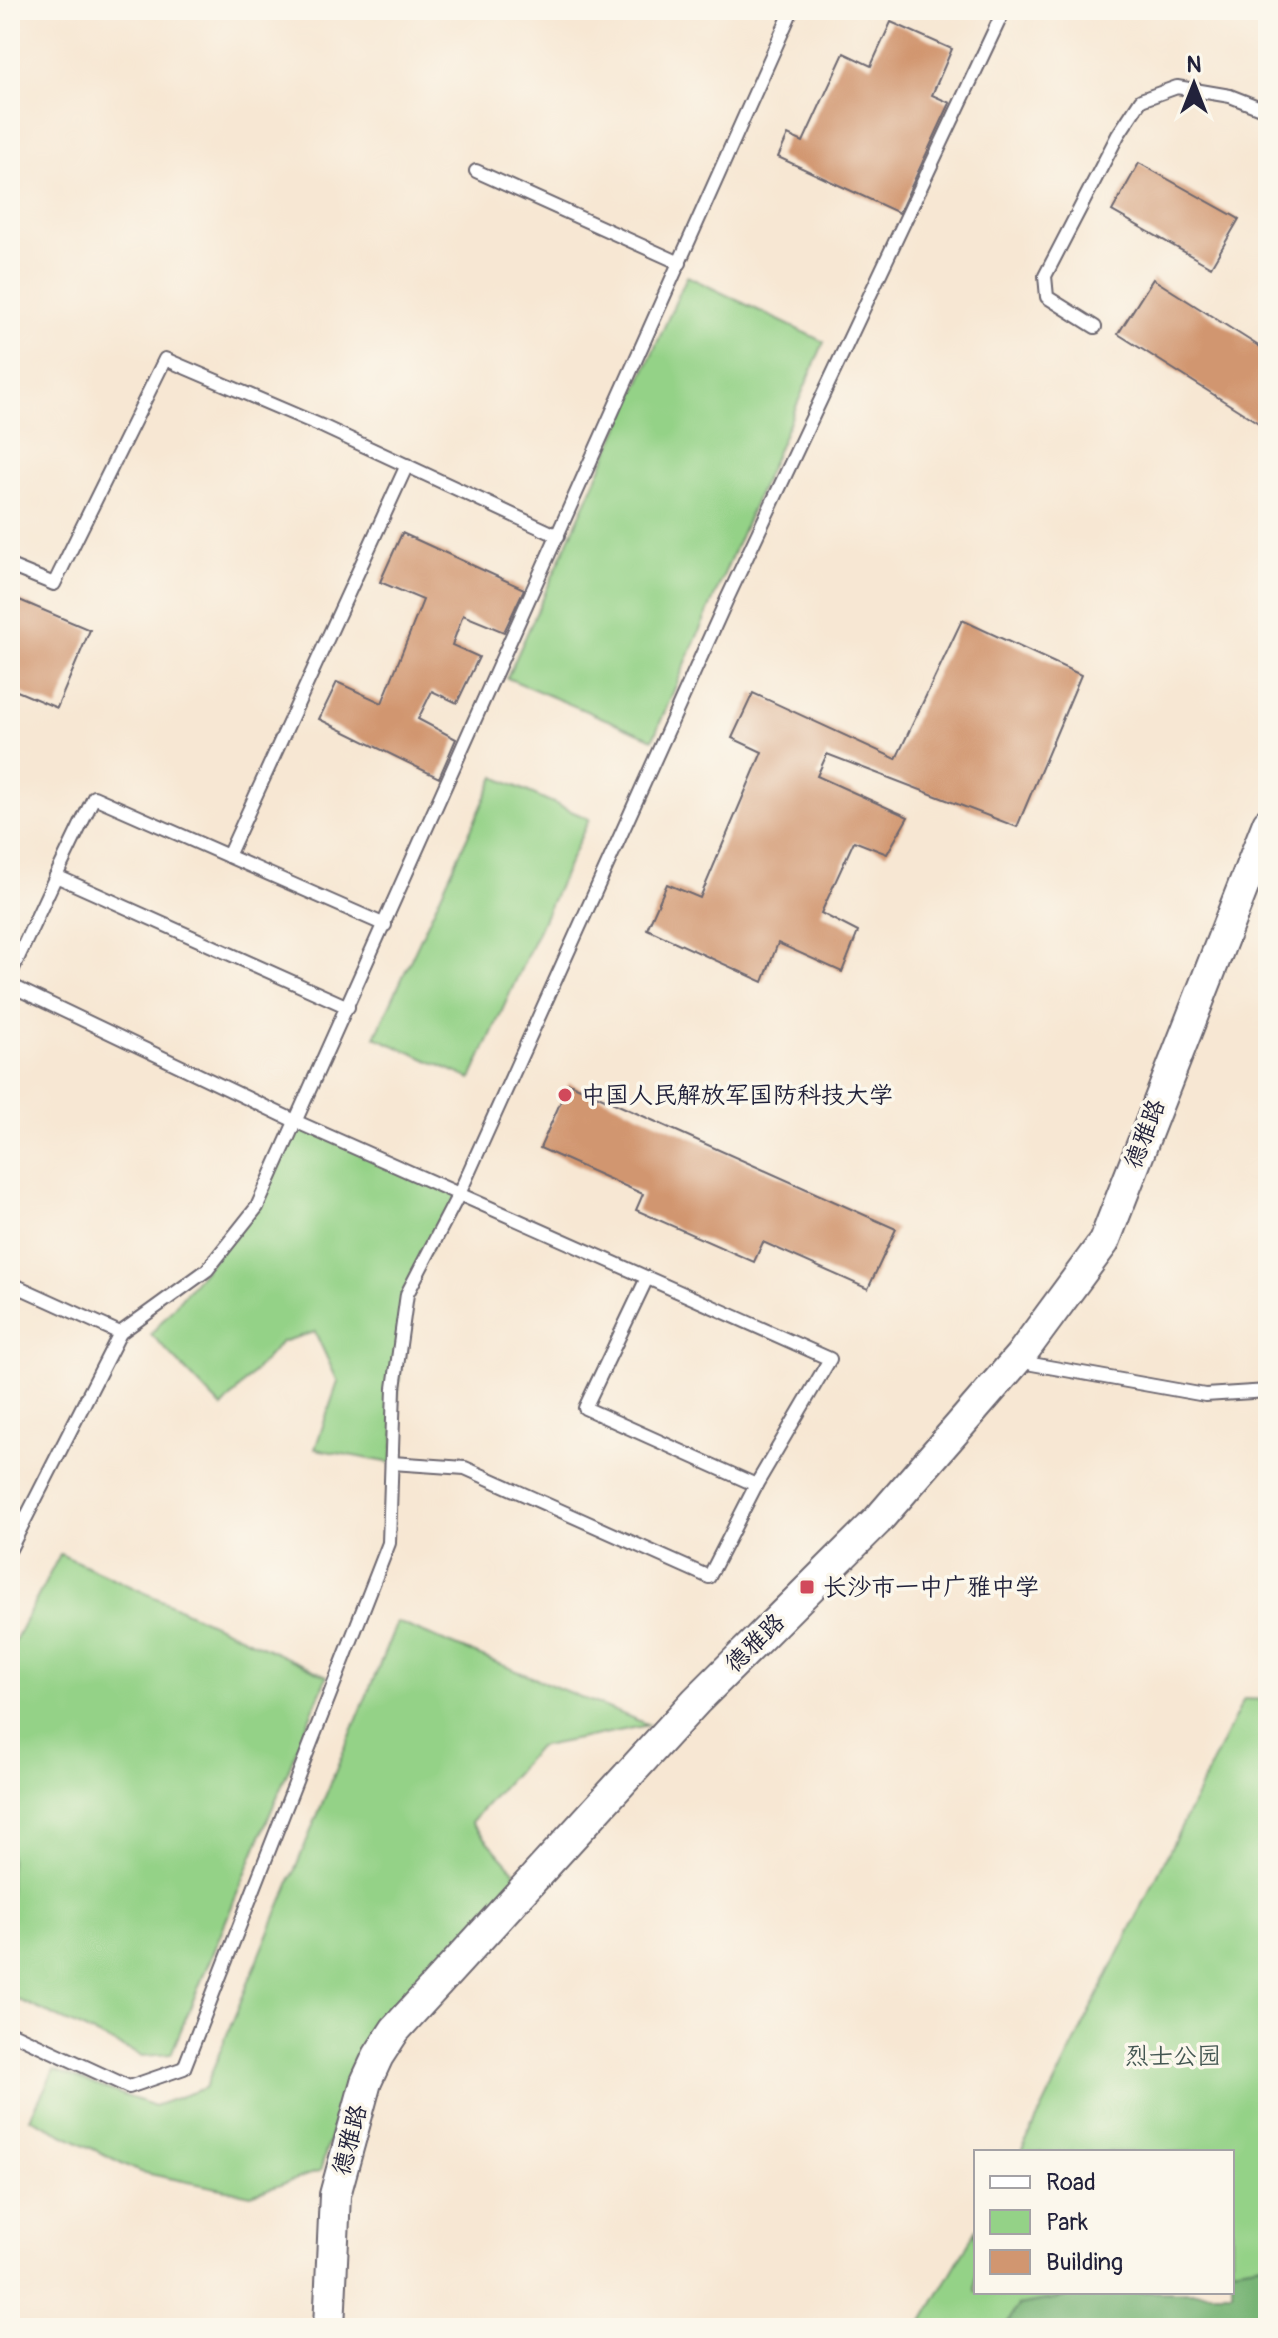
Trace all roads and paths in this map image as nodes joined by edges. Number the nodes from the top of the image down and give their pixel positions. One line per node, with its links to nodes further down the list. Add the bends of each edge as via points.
1 (792, 10): 5 (lane)
2 (1004, 10): 19 (lane, via 727,599)
3 (1268, 111): 6 (lane, via 1230,96 1177,87 1141,100 1045,276 1047,297)
4 (476, 171): 5 (lane)
5 (680, 263): 8 (lane)
6 (1095, 327)
7 (407, 465): 8 (lane); 9 (lane, via 165,359 54,584); 11 (lane)
8 (558, 536): 14 (lane)
9 (10, 566)
10 (1268, 823): 23 (street, 德雅路, via 1104,1242)
11 (228, 856): 13 (lane, via 94,797); 14 (lane)
12 (1268, 858): 23 (street, 德雅路, via 1113,1250)
13 (56, 876): 15 (lane); 17 (lane)
14 (385, 925): 17 (lane)
15 (10, 975)
16 (10, 985): 18 (lane)
17 (348, 1007): 18 (lane)
18 (297, 1122): 19 (lane); 22 (lane, via 257,1207 207,1270)
19 (459, 1194): 20 (lane); 25 (lane, via 407,1294 394,1388)
20 (647, 1278): 26 (lane, via 585,1408); 26 (lane, via 830,1359)
21 (10, 1283): 22 (lane)
22 (120, 1333): 27 (lane)
23 (1026, 1360): 24 (lane, via 1205,1395); 29 (street, 德雅路, via 877,1521 696,1701 395,2030 366,2082 335,2195); 30 (street, 德雅路, via 888,1529 708,1713 406,2042 383,2084 355,2196)
24 (1268, 1391)
25 (392, 1463): 26 (lane, via 465,1468 709,1577); 28 (lane, via 389,1543 184,2068 129,2087)
26 (756, 1485)
27 (10, 1549)
28 (10, 2032)
29 (329, 2328)
30 (350, 2328)

